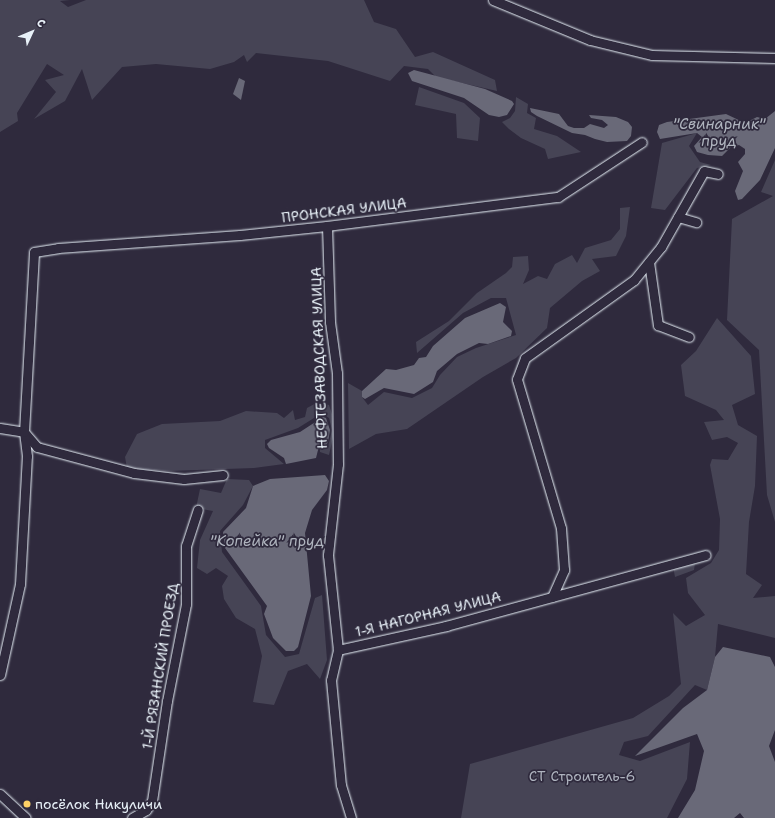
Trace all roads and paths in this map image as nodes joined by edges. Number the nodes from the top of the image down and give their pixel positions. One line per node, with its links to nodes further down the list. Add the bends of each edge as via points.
1 (493, 0): 2 (street, via 590,40 652,55)
2 (775, 58)
3 (642, 142): 7 (street, ПРОНСКАЯ УЛИЦА, via 558,197)
4 (718, 174): 5 (street, via 704,171)
5 (678, 216): 6 (street); 8 (street, via 661,247)
6 (696, 222)
7 (327, 226): 11 (street, ПРОНСКАЯ УЛИЦА, via 34,252); 12 (street, НЕФТЕЗАВОДСКАЯ УЛИЦА, via 330,322 337,373)
8 (649, 262): 9 (street, via 658,325); 16 (street, via 634,280 525,358 517,379 561,528 564,570)
9 (689, 337)
10 (0, 428): 11 (street)
11 (24, 432): 13 (street, via 37,447 134,473 184,479); 18 (street, via 27,456 20,584)
12 (338, 464): 17 (street, 1-Я НАГОРНАЯ УЛИЦА, via 328,555)
13 (223, 475)
14 (198, 510): 21 (street, 1-Й РЯЗАНСКИЙ ПРОЕЗД, via 186,546 186,604 167,701 152,801 146,810)
15 (705, 555): 16 (street, 1-Я НАГОРНАЯ УЛИЦА)
16 (552, 597): 17 (street, 1-Я НАГОРНАЯ УЛИЦА, via 446,626)
17 (338, 650): 22 (street, via 331,680 341,785)
18 (0, 675)
19 (0, 794): 20 (street)
20 (26, 818)
21 (132, 818)
22 (351, 818)

